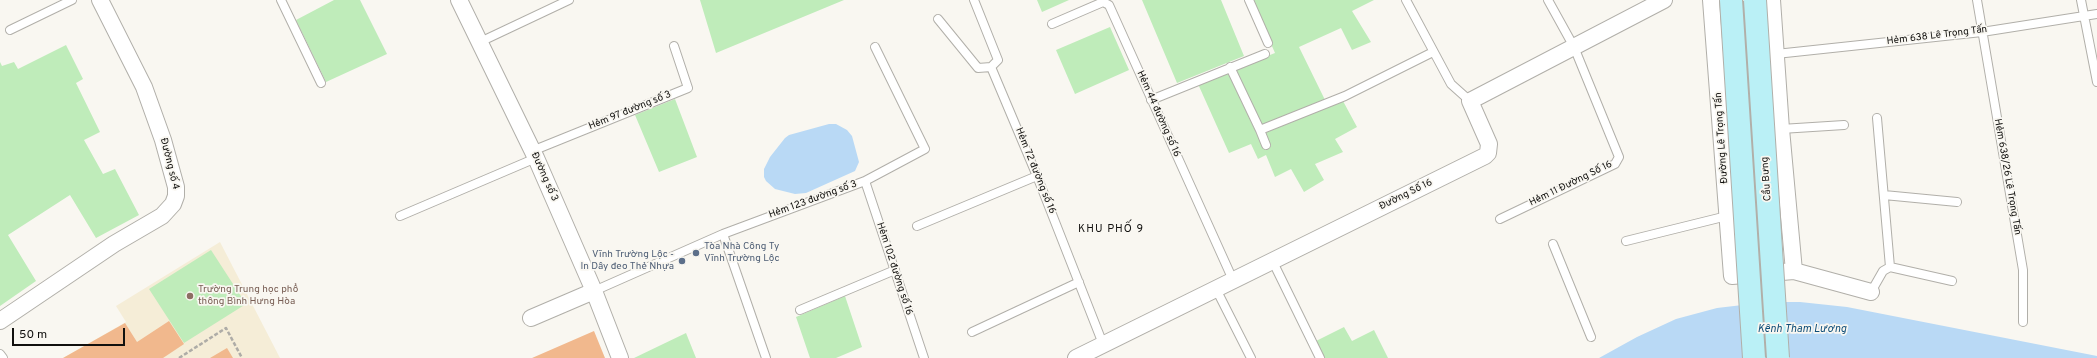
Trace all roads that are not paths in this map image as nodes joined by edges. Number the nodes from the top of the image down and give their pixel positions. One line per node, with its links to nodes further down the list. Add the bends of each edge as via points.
1 (72, 0): 21 (lane)
2 (100, 0): 66 (street, Đường số 4, via 144,87 163,140 176,196 173,204 162,216 114,244)
3 (281, 0): 34 (lane)
4 (459, 0): 23 (street, Đường số 3)
5 (569, 0): 23 (lane)
6 (974, 0): 31 (lane, via 998,60)
7 (1249, 0): 24 (lane)
8 (1406, 0): 28 (lane)
9 (1548, 0): 27 (lane)
10 (1664, 0): 27 (street)
11 (1711, 0): 48 (street, Đường Lê Trọng Tấn)
12 (1731, 0): 79 (main road, bridge)
13 (1755, 0): 80 (main road, Cầu Bưng, bridge)
14 (1772, 0): 30 (street)
15 (1977, 0): 22 (lane, Hẻm 638/26 Lê Trọng Tấn)
16 (2080, 0): 18 (lane)
17 (2097, 14): 18 (lane, Hẻm 638 Lê Trọng Tấn)
18 (2084, 16): 22 (lane, Hẻm 638 Lê Trọng Tấn); 33 (lane)
19 (938, 19): 31 (lane, via 978,68)
20 (1052, 24): 35 (lane, Hẻm 44 đường số 16, via 1106,2)
21 (10, 30)
22 (1982, 32): 30 (lane, Hẻm 638 Lê Trọng Tấn); 67 (lane, Hẻm 638/26 Lê Trọng Tấn, via 2023,270)
23 (480, 42): 42 (street, Đường số 3)
24 (1268, 43)
25 (674, 46): 42 (lane, Hẻm 97 đường số 3, via 688,88)
26 (875, 47): 44 (lane, Hẻm 123 đường số 3, via 925,149)
27 (1574, 47): 36 (street); 49 (lane, Hẻm 11 Đường Số 16, via 1619,153 1618,161)
28 (1433, 52): 36 (lane, via 1452,86); 40 (lane, via 1345,96)
29 (1265, 54): 32 (lane)
30 (1776, 54): 39 (street)
31 (991, 67): 43 (lane, Hẻm 72 đường số 16)
32 (1230, 67): 35 (lane); 40 (lane)
33 (2097, 82)
34 (321, 83)
35 (1151, 100): 58 (lane, Hẻm 44 đường số 16)
36 (1470, 101): 54 (street, Đường Số 16, via 1489,144 1490,149 1485,156)
37 (1877, 118): 45 (lane)
38 (1844, 125): 39 (lane)
39 (1781, 129): 57 (street)
40 (1260, 130): 41 (lane)
41 (1266, 145)
42 (534, 154): 47 (lane); 62 (street, Đường số 3)
43 (1038, 176): 50 (lane); 60 (lane, Hẻm 72 đường số 16)
44 (865, 181): 51 (lane, Hẻm 123 đường số 3); 56 (lane, Hẻm 102 đường số 16)
45 (1884, 194): 46 (lane); 55 (lane)
46 (1957, 202)
47 (400, 216)
48 (1727, 216): 52 (lane); 57 (street, Đường Lê Trọng Tấn, via 1732,276)
49 (1500, 219)
50 (917, 226)
51 (723, 234): 62 (lane, Hẻm 123 đường số 3); 74 (lane)
52 (1626, 241)
53 (1553, 244): 69 (lane)
54 (1272, 260): 58 (street, Đường Số 16); 78 (lane)
55 (1890, 267): 59 (lane); 63 (lane, via 1884,271)
56 (895, 270): 64 (lane); 75 (lane, Hẻm 102 đường số 16)
57 (1794, 271): 63 (street)
58 (1233, 280): 61 (street, Đường Số 16)
59 (1952, 281)
60 (1079, 282): 68 (lane); 70 (lane, Hẻm 72 đường số 16)
61 (1216, 289): 70 (street, Đường Số 16); 77 (lane)
62 (594, 291): 65 (street); 73 (street, Đường số 3)
63 (1871, 292)
64 (800, 310)
65 (531, 318)
66 (0, 321)
67 (2023, 322)
68 (972, 332)
69 (1591, 338)
70 (1103, 344): 76 (street, Đường Số 16)
71 (0, 354): 72 (lane)
72 (3, 358)
73 (620, 358)
74 (766, 358)
75 (924, 358)
76 (1076, 358)
77 (1251, 358)
78 (1320, 358)
79 (1754, 358)
80 (1778, 358)

